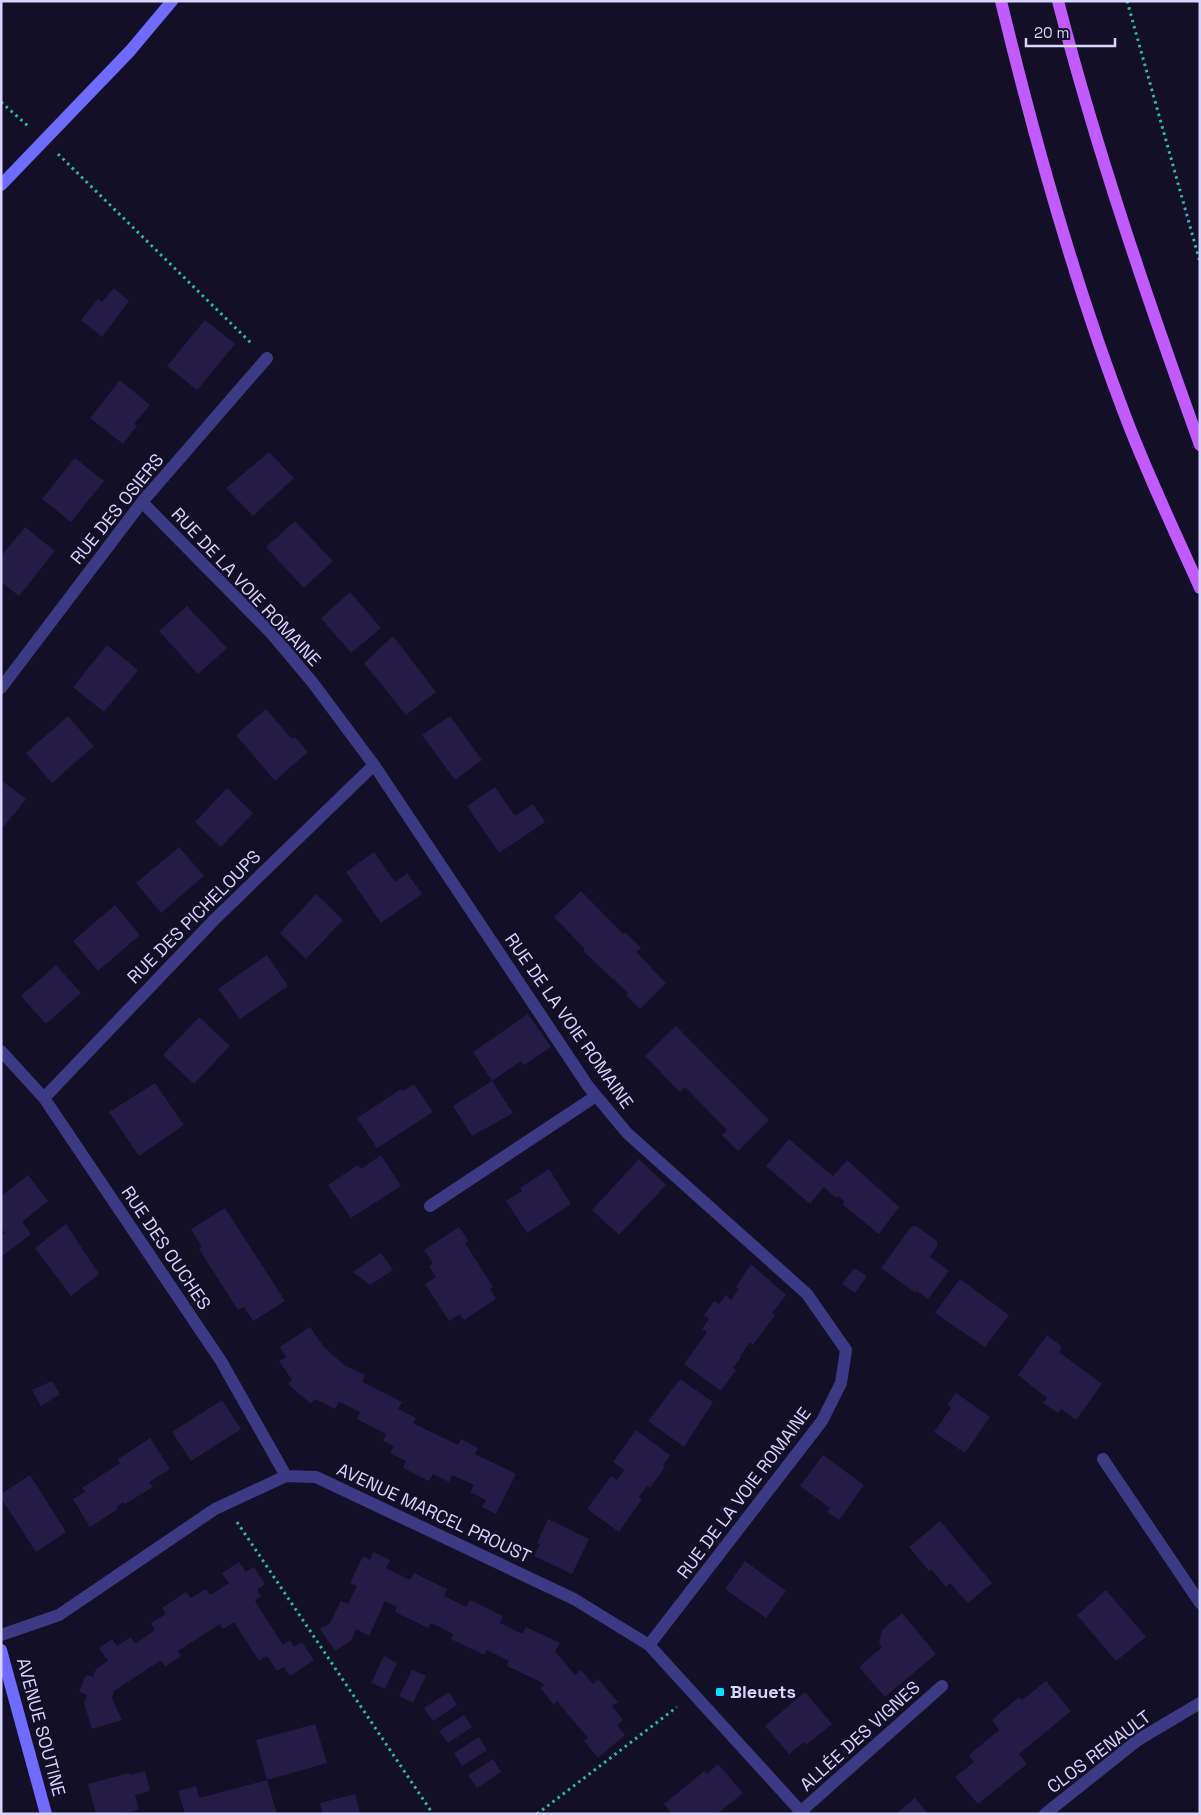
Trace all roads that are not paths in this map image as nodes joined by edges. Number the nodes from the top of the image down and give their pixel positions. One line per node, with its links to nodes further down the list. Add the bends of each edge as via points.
1 (172, 1): 4 (street, via 130,51)
2 (1001, 1): 8 (main road, via 1044,164 1082,290 1126,418)
3 (1058, 1): 6 (main road, via 1082,94 1124,229)
4 (1, 185)
5 (267, 358): 7 (street, RUE DES OSIERS)
6 (1200, 445)
7 (142, 502): 9 (street, RUE DES OSIERS); 10 (street, RUE DE LA VOIE ROMAINE, via 270,632)
8 (1200, 588)
9 (1, 688)
10 (374, 765): 12 (street, RUE DE LA VOIE ROMAINE); 13 (street, RUE DES PICHELOUPS, via 215,919)
11 (1, 1051): 13 (street, RUE DES OUCHES)
12 (596, 1096): 14 (street); 19 (street, RUE DE LA VOIE ROMAINE, via 627,1133 807,1294 846,1350 841,1383 822,1421)
13 (44, 1098): 16 (street, RUE DES OUCHES, via 221,1361)
14 (430, 1206)
15 (1103, 1459): 17 (street)
16 (286, 1476): 18 (street, AVENUE MARCEL PROUST, via 225,1504 58,1616); 19 (street, AVENUE MARCEL PROUST, via 316,1477 366,1498 574,1599)
17 (1200, 1603)
18 (1, 1635)
19 (649, 1645): 23 (street, AVENUE MARCEL PROUST)
20 (1, 1650): 24 (street, AVENUE SOUTINE)
21 (942, 1686): 23 (street, ALLÉE DES VIGNES)
22 (1200, 1703): 25 (street, CLOS RENAULT, via 1138,1740)
23 (801, 1813)
24 (46, 1814)
25 (1045, 1814)

